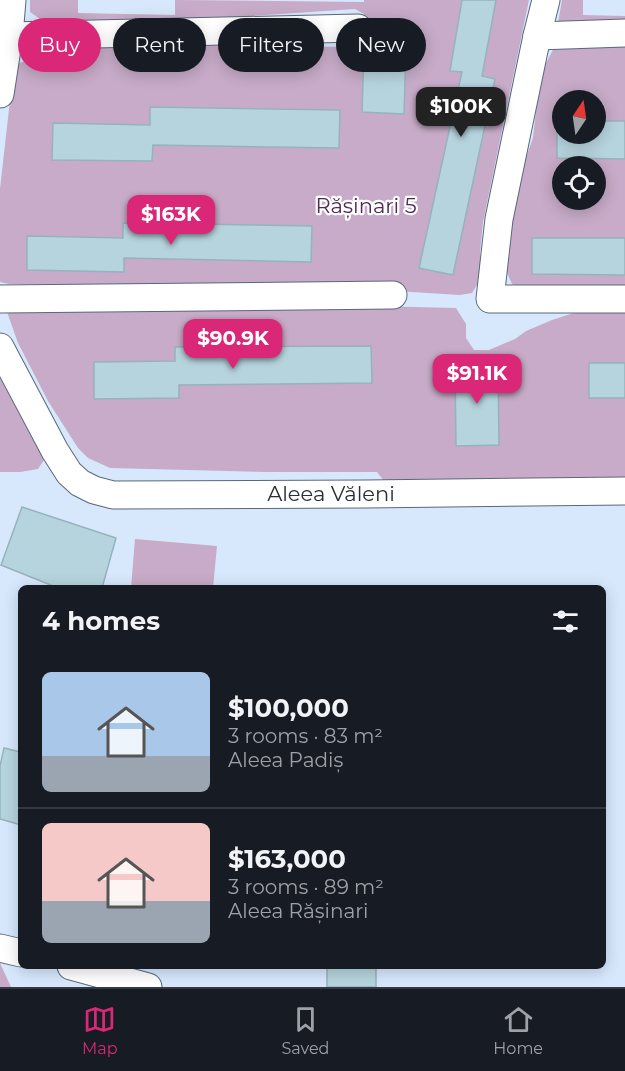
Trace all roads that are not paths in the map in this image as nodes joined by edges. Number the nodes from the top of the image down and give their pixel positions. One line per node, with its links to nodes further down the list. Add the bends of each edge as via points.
1 (12, 0): 5 (street)
2 (546, 0): 6 (street)
3 (336, 29): 5 (street)
4 (625, 33): 6 (street)
5 (9, 36): 7 (street)
6 (537, 36): 9 (street, via 499,219 490,299)
7 (0, 94)
8 (393, 295): 10 (street)
9 (625, 299)
10 (0, 300)
11 (0, 347): 12 (street, Aleea Văleni, via 69,473 80,483 113,495)
12 (625, 491)
13 (0, 948): 14 (street)
14 (18, 952)
15 (82, 969): 16 (street)
16 (148, 987)

